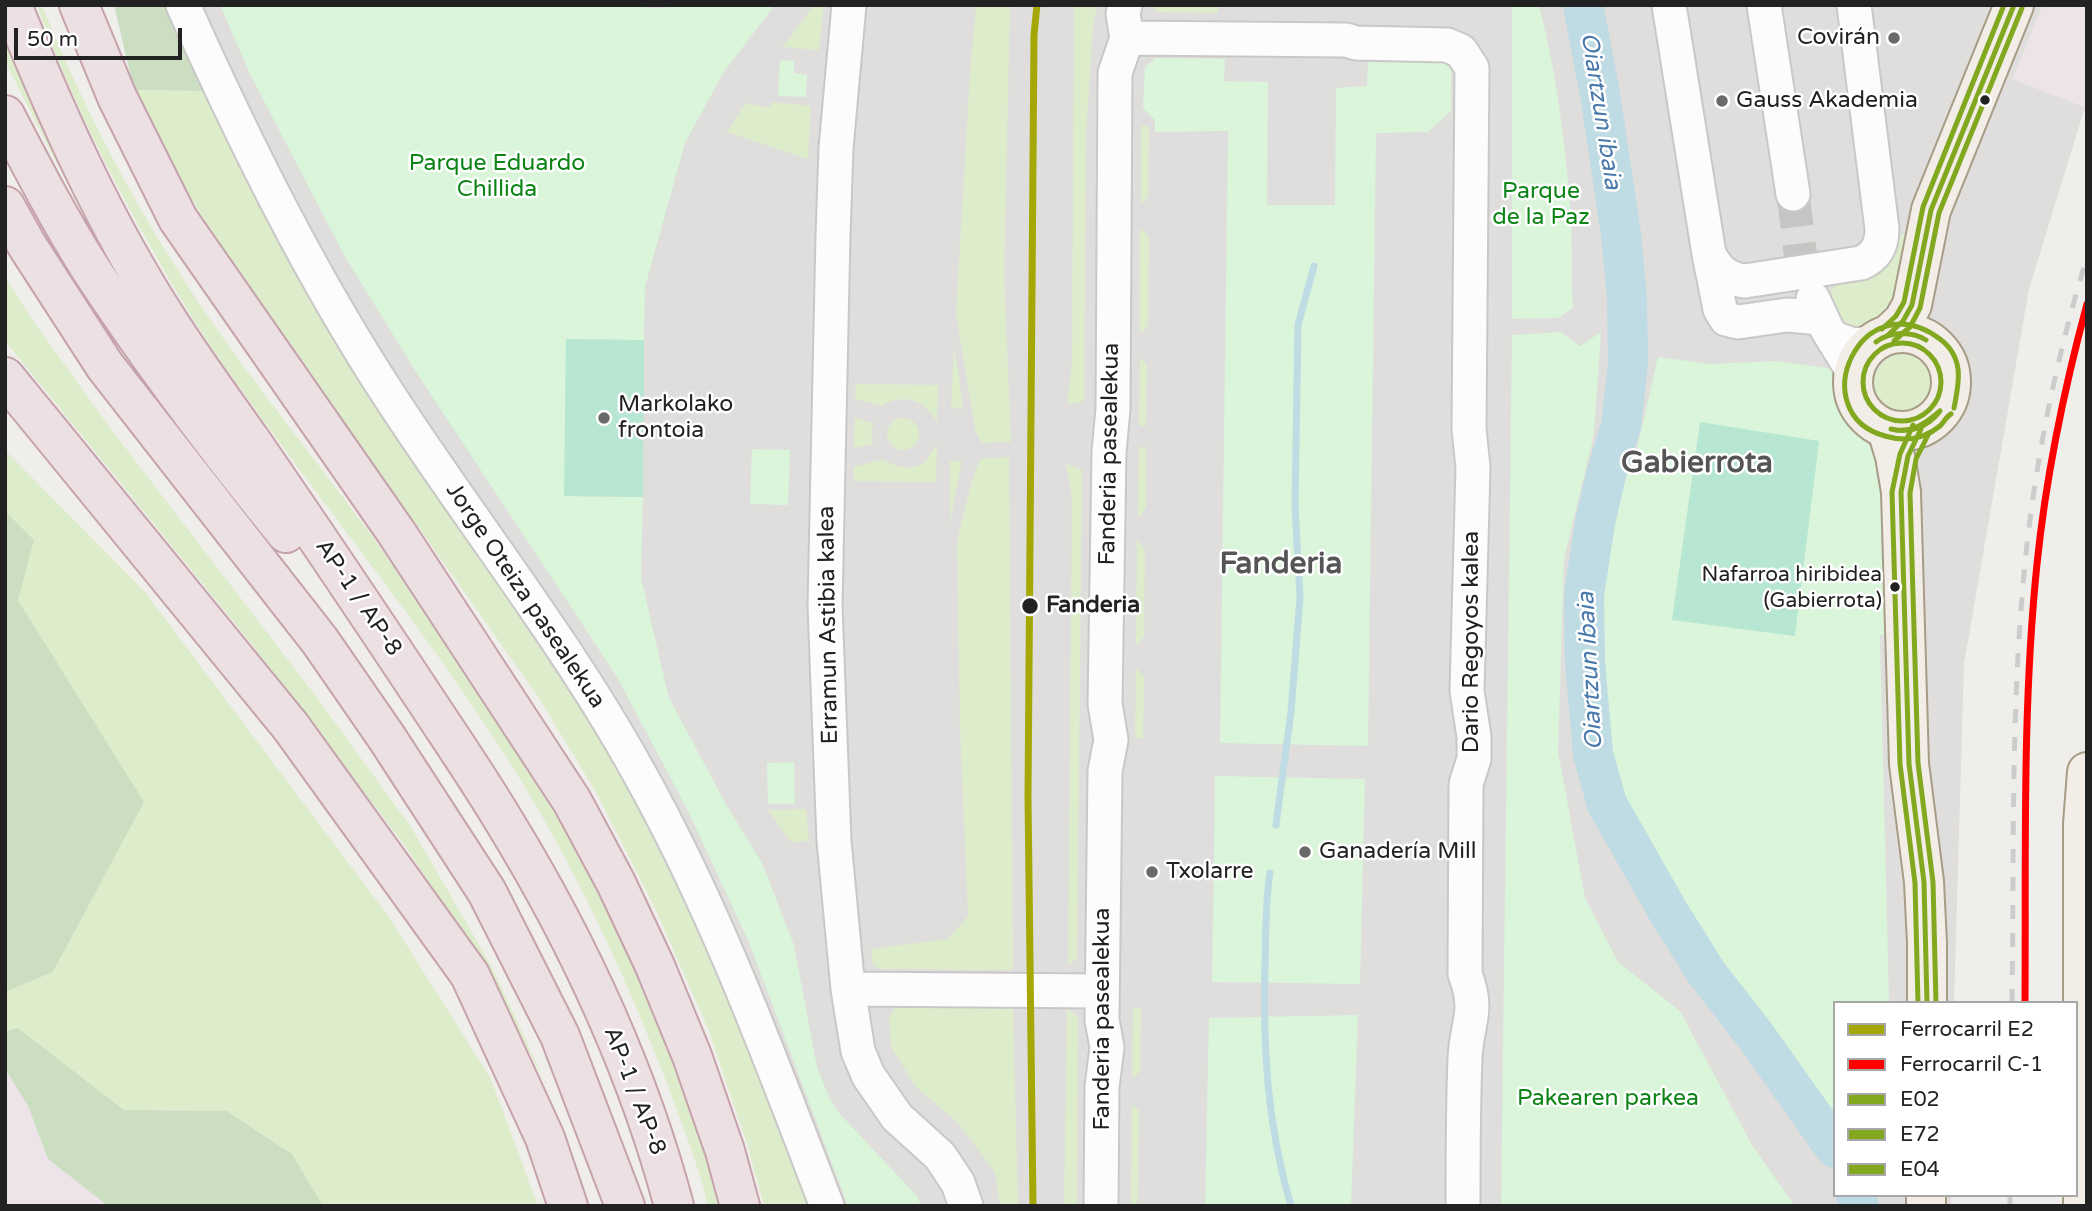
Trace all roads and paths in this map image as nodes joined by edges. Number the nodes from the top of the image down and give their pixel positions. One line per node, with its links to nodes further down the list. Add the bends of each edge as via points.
1 (12, 5): 25 (highway, AP-1 / AP-8, via 82,168 168,321)
2 (55, 5): 24 (highway, via 97,105 163,229 260,368)
3 (79, 5): 24 (highway, via 117,97 177,219)
4 (183, 5): 36 (street, Jorge Oteiza pasealekua, via 256,161 343,320 597,701 676,841 743,986)
5 (849, 5): 27 (street, Erramun Astibia kalea, via 836,148 825,606 834,841)
6 (1125, 5): 11 (street)
7 (1669, 5): 15 (street)
8 (1764, 5): 13 (street)
9 (1854, 5): 16 (street, via 1882,237 1873,256)
10 (2014, 5): 18 (main road, via 1934,202)
11 (1127, 38): 28 (street, Fanderia pasealekua, via 1115,73 1105,704 1111,740 1105,771); 39 (street, Dario Regoyos kalea, via 1447,45 1466,55 1473,75 1469,416 1473,467 1467,691 1474,759 1466,784 1465,961 1472,994 1465,1055)
12 (5, 115): 25 (highway, via 89,267 139,340 245,482)
13 (1793, 194)
14 (5, 206): 33 (highway, via 105,366 320,641 486,892 560,1036)
15 (1709, 254): 17 (street, via 1717,268 1737,280); 19 (street, via 1726,319 1738,322 1787,315)
16 (1847, 267): 17 (street); 19 (street, via 1825,290)
17 (1795, 272): 19 (street)
18 (1916, 290): 20 (main road, via 1920,323); 21 (main road, via 1903,321)
19 (1828, 328): 21 (street, via 1853,345)
20 (1929, 341): 21 (main road, via 1905,333); 23 (main road, via 1946,359 1951,391 1935,420)
21 (1871, 350): 23 (main road, via 1853,391 1859,408 1871,421)
22 (5, 377): 32 (highway, via 291,727 470,975 545,1138)
23 (1904, 429): 29 (main road, via 1908,456 1901,492 1909,764 1924,883)
24 (460, 627): 35 (highway, via 572,801 616,883 692,1056)
25 (422, 695): 34 (highway, AP-1 / AP-8, via 505,821 569,937 616,1039)
26 (2087, 772): 30 (main road)
27 (848, 989): 28 (street); 37 (street, Erramun Astibia kalea, via 858,1051 868,1075 897,1117 940,1156)
28 (1102, 991): 38 (street, Fanderia pasealekua, via 1107,1047)
29 (1927, 1001)
30 (2082, 1073): 31 (main road); 40 (main road)
31 (2078, 1106)
32 (568, 1206)
33 (625, 1206)
34 (674, 1206)
35 (740, 1206)
36 (827, 1206)
37 (966, 1206)
38 (1101, 1206)
39 (1463, 1206)
40 (2083, 1206)

